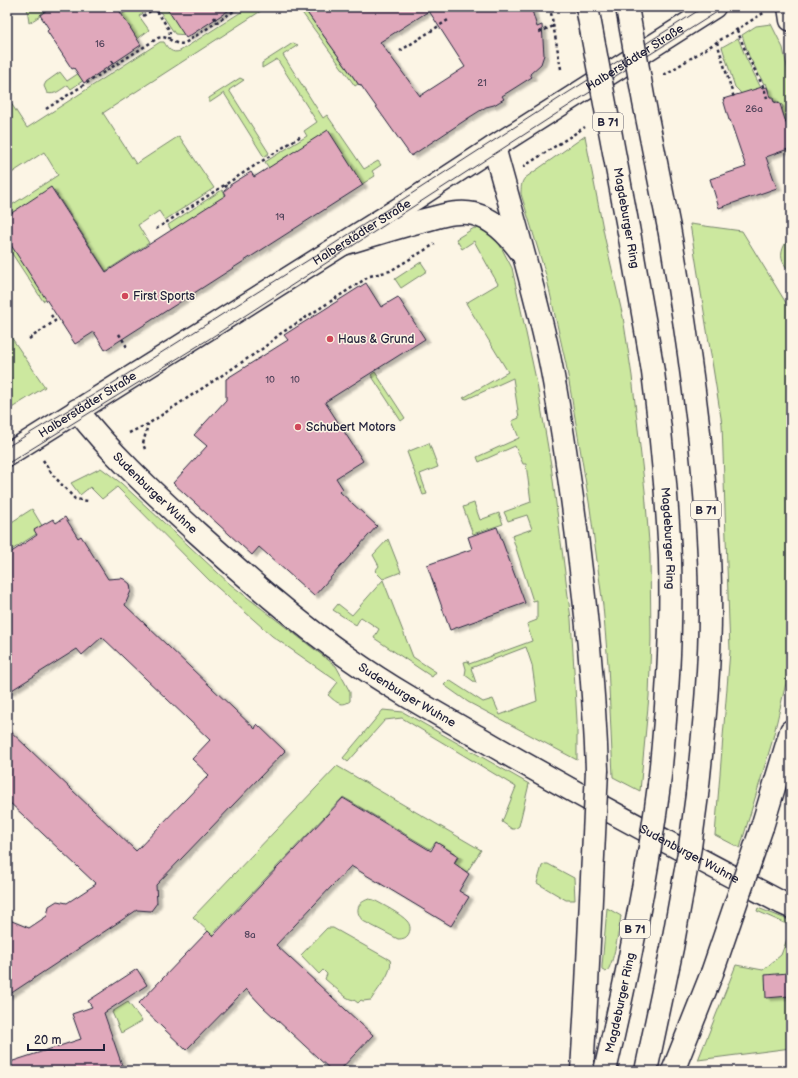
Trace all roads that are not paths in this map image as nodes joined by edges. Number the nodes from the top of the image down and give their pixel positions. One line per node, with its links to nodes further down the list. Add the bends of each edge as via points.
1 (587, 7): 14 (main road, Magdeburger Ring / B 71, bridge, via 653,371 670,557 670,647 659,785 638,915)
2 (627, 7): 15 (main road, B 71, bridge, via 681,294 703,466 710,559 709,655 697,795 672,948)
3 (714, 7): 6 (main road, Halberstädter Straße)
4 (789, 7): 5 (main road)
5 (791, 20)
6 (494, 147): 7 (main road, Halberstädter Straße); 8 (main road)
7 (343, 244): 8 (main road, via 397,227 466,213 482,217 501,229); 9 (main road, Halberstädter Straße)
8 (525, 257): 13 (main road, bridge, via 556,392 579,551 595,716 597,770)
9 (77, 410): 10 (main road, Halberstädter Straße); 12 (main road, Sudenburger Wuhne, via 148,488 235,567 349,659 549,778)
10 (7, 455)
11 (791, 732): 16 (main road, bridge, via 762,827 712,973)
12 (791, 907)
13 (582, 1071)
14 (605, 1071)
15 (646, 1071)
16 (673, 1071)

